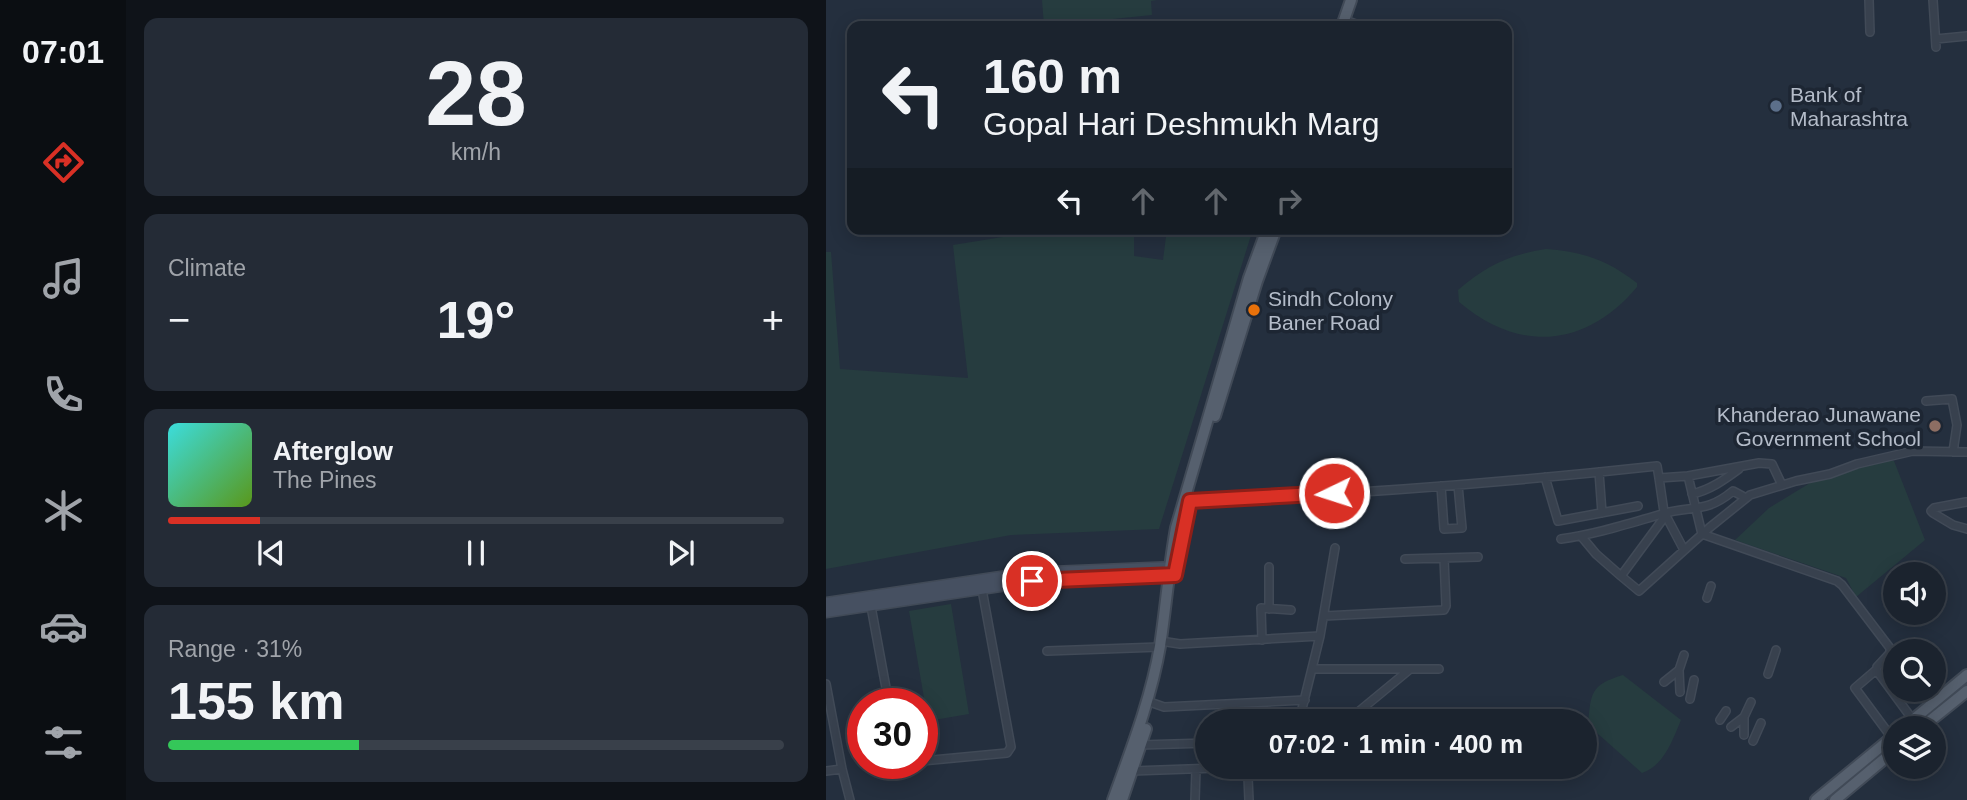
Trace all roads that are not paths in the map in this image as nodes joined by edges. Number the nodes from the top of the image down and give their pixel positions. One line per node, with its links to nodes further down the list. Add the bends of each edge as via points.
1 (1343, 0): 5 (main road)
2 (1351, 0): 6 (main road)
3 (1869, 0): 7 (street)
4 (1933, 0): 8 (street, via 1936,43)
5 (1340, 21)
6 (1341, 21)
7 (1870, 32)
8 (1967, 36)
9 (1265, 235): 11 (main road)
10 (1273, 235): 11 (main road)
11 (1249, 293): 25 (main road); 41 (main road, via 1191,471 1176,528)
12 (1926, 401): 13 (street, via 1952,399 1957,425)
13 (1952, 452): 14 (street); 21 (street, via 1913,451)
14 (1967, 452)
15 (1742, 467): 17 (street); 21 (street, via 1773,464); 23 (street, via 1720,483)
16 (1599, 472): 18 (street); 19 (street, via 1657,466); 29 (street)
17 (1688, 476): 19 (street); 23 (street)
18 (1545, 477): 20 (street); 29 (street, via 1558,521)
19 (1659, 478): 30 (street)
20 (1458, 485): 22 (street); 22 (street, via 1462,528 1444,529)
21 (1782, 485): 24 (street)
22 (1441, 486): 25 (street)
23 (1692, 494): 28 (street)
24 (1746, 498): 28 (street, via 1733,491 1713,505); 32 (street)
25 (1190, 501): 41 (main road)
26 (1967, 503): 31 (street, via 1931,510)
27 (1638, 506): 29 (street)
28 (1695, 509): 30 (street); 32 (street)
29 (1602, 513)
30 (1665, 514): 33 (street); 36 (street); 42 (street)
31 (1967, 529)
32 (1702, 534): 36 (street); 62 (street, via 1840,582 1891,649)
33 (1581, 536): 34 (street); 42 (street)
34 (1561, 540)
35 (1335, 548): 51 (street)
36 (1684, 550): 42 (street, via 1639,591)
37 (1478, 557): 38 (street)
38 (1444, 558): 39 (street); 51 (street, via 1446,606 1442,611)
39 (1405, 559)
40 (1269, 567): 48 (street)
41 (1172, 571): 43 (street); 54 (main road)
42 (1621, 576)
43 (981, 584): 46 (street); 91 (street, via 1011,747 1007,753)
44 (1710, 586): 45 (street)
45 (1707, 598)
46 (870, 601): 47 (street); 50 (street); 68 (street)
47 (826, 603)
48 (1269, 609): 49 (street); 53 (street, via 1261,608)
49 (1291, 610)
50 (826, 612)
51 (1324, 616): 52 (street)
52 (1320, 636): 53 (street); 58 (street)
53 (1262, 640): 54 (street)
54 (1163, 645): 56 (street); 74 (main road)
55 (1776, 650): 63 (street)
56 (1047, 651)
57 (1684, 655): 61 (street)
58 (1312, 669): 59 (street); 72 (street)
59 (1410, 669): 60 (street); 76 (street)
60 (1439, 669)
61 (1679, 670): 66 (street); 70 (street)
62 (1876, 670): 78 (street); 84 (street, via 1855,688)
63 (1768, 674)
64 (1967, 675): 79 (main road)
65 (1694, 680): 71 (street)
66 (1664, 681)
67 (826, 684): 93 (street)
68 (886, 688)
69 (1967, 691): 80 (main road)
70 (1680, 692)
71 (1690, 699)
72 (1305, 700): 74 (street, via 1164,707); 75 (street)
73 (1751, 702): 81 (street)
74 (1150, 703): 90 (main road); 100 (main road)
75 (1302, 709)
76 (1362, 709)
77 (1726, 711): 82 (street)
78 (1911, 716)
79 (1925, 716)
80 (1929, 716)
81 (1745, 718): 85 (street); 86 (street)
82 (1720, 720)
83 (1761, 723): 87 (street)
84 (1883, 723)
85 (1731, 727)
86 (1744, 735)
87 (1753, 741)
88 (1195, 744): 90 (street)
89 (1883, 744): 104 (main road)
90 (1140, 746): 96 (main road)
91 (938, 759)
92 (1883, 760): 105 (main road)
93 (842, 769): 95 (street); 99 (street)
94 (1195, 769): 96 (street)
95 (826, 771)
96 (1132, 771): 101 (main road)
97 (1196, 779): 102 (street)
98 (1248, 779): 103 (street)
99 (850, 800)
100 (1113, 800)
101 (1122, 800)
102 (1195, 800)
103 (1249, 800)
104 (1816, 800)
105 (1835, 800)

